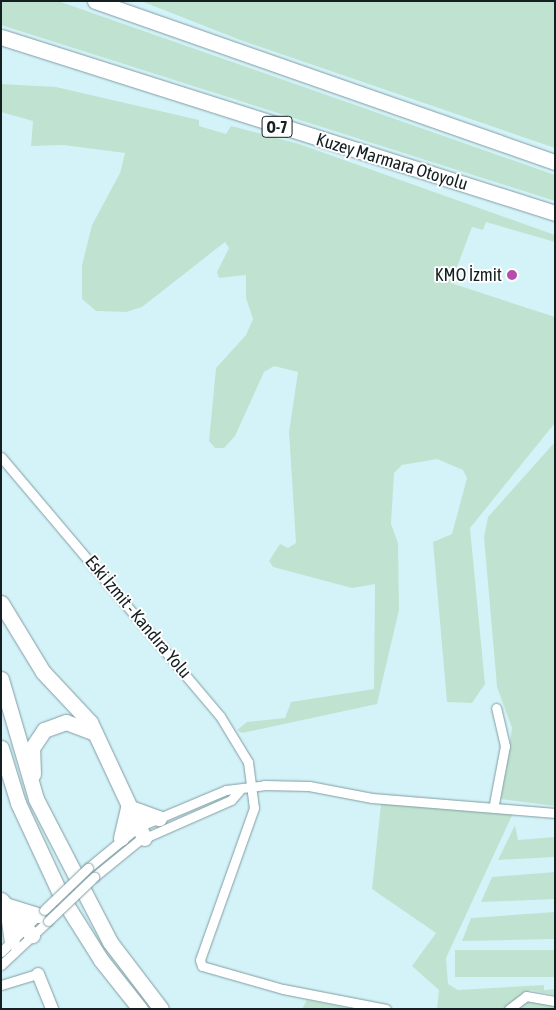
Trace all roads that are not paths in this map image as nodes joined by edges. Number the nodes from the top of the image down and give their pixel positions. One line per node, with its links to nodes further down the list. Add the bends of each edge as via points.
1 (96, 1): 3 (highway)
2 (1, 37): 4 (highway, Kuzey Marmara Otoyolu / O-7)
3 (555, 162)
4 (555, 213)
5 (1, 457): 12 (street, Eski İzmit - Kandıra Yolu, via 220,716 248,762)
6 (1, 603): 9 (highway, via 43,672)
7 (1, 679): 14 (highway)
8 (496, 708): 16 (street, via 504,746)
9 (96, 734): 14 (highway, via 66,722 44,730 32,748); 17 (highway)
10 (1, 748): 15 (highway)
11 (1, 783): 15 (highway)
12 (254, 788): 13 (street); 16 (street, via 309,786 372,798); 33 (street, Eski İzmit - Kandıra Yolu, via 254,808 200,960 202,966 283,989)
13 (239, 790): 19 (street, via 226,790); 20 (street, via 231,800)
14 (36, 799): 32 (highway, via 110,942)
15 (18, 803): 31 (highway, via 62,898 101,960)
16 (494, 804): 18 (street)
17 (128, 807): 19 (highway); 20 (highway); 21 (highway)
18 (555, 813)
19 (159, 818): 20 (street)
20 (141, 833): 21 (street); 23 (street, bridge, via 94,877)
21 (121, 838): 23 (street, bridge)
22 (4, 903): 23 (highway); 24 (highway); 25 (highway)
23 (43, 915): 24 (street)
24 (29, 932): 25 (street); 26 (street)
25 (7, 947)
26 (1, 965)
27 (38, 974): 28 (street); 30 (street)
28 (1, 985)
29 (555, 1001): 34 (street, via 526,996)
30 (52, 1009)
31 (140, 1009)
32 (161, 1009)
33 (386, 1009)
34 (509, 1009)

